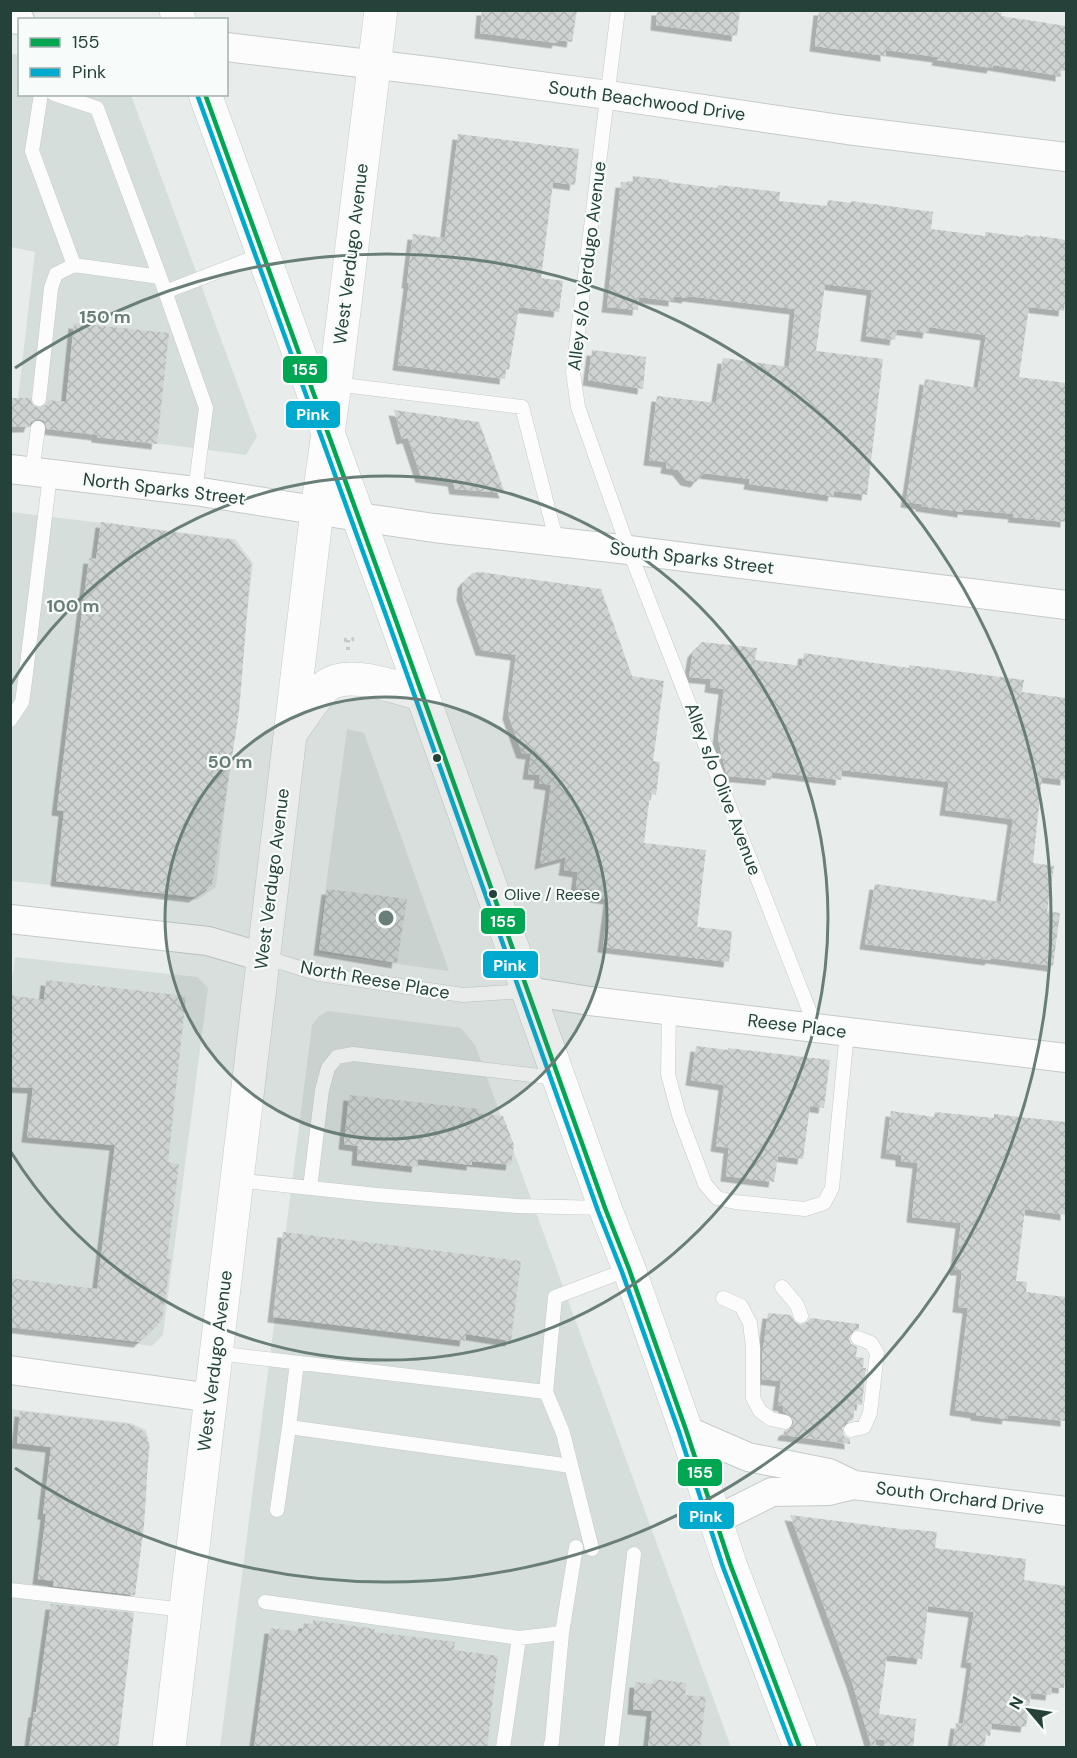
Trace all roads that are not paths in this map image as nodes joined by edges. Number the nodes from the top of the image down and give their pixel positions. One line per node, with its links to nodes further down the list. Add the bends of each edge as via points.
1 (381, 10): 4 (main road, West Verdugo Avenue)
2 (618, 10): 5 (lane, Alley s/o Verdugo Avenue)
3 (228, 47): 4 (street, South Beachwood Drive)
4 (374, 64): 5 (street, South Beachwood Drive); 14 (main road, West Verdugo Avenue)
5 (608, 95): 9 (street, South Beachwood Drive); 23 (lane, Alley s/o Verdugo Avenue, via 573,372 578,407)
6 (41, 96): 11 (lane, via 32,151)
7 (60, 96): 12 (lane, via 97,108)
8 (206, 96): 10 (main road)
9 (1066, 157)
10 (263, 254): 13 (lane); 17 (main road)
11 (74, 265): 12 (lane); 15 (lane, via 56,274 51,288)
12 (160, 277): 13 (lane)
13 (165, 292): 19 (lane, via 206,408)
14 (335, 384): 17 (main road, West Verdugo Avenue); 22 (lane, via 522,407)
15 (39, 399)
16 (38, 428): 18 (lane)
17 (328, 435): 20 (main road, West Verdugo Avenue); 21 (main road)
18 (31, 472): 19 (street, North Sparks Street); 26 (lane, via 26,681 22,702)
19 (195, 491): 20 (street, North Sparks Street)
20 (317, 510): 21 (street, South Sparks Street); 27 (main road, West Verdugo Avenue)
21 (359, 518): 22 (street, South Sparks Street); 25 (main road)
22 (557, 543): 23 (street, South Sparks Street)
23 (629, 550): 24 (street, South Sparks Street); 32 (lane, Alley s/o Olive Avenue)
24 (1066, 605)
25 (421, 694): 27 (main road, via 343,678 326,687); 30 (main road)
26 (10, 720)
27 (290, 734): 29 (main road, West Verdugo Avenue)
28 (10, 919): 29 (street, North Reese Place, via 208,941)
29 (262, 957): 30 (lane, North Reese Place, via 319,974 463,995); 36 (main road, West Verdugo Avenue)
30 (528, 991): 31 (street, Reese Place); 35 (main road)
31 (669, 1010): 32 (street, Reese Place); 33 (lane, via 668,1074 679,1115 705,1184 717,1198 735,1202 805,1209 824,1203 832,1188)
32 (816, 1028): 33 (street, Reese Place)
33 (847, 1032): 34 (street, Reese Place)
34 (1066, 1058)
35 (559, 1078): 37 (lane, via 353,1054 337,1057 328,1068 322,1090); 38 (main road)
36 (236, 1180): 37 (lane); 44 (main road, West Verdugo Avenue)
37 (310, 1188): 38 (lane, via 518,1206)
38 (605, 1208): 39 (main road)
39 (628, 1269): 47 (lane, via 555,1297); 51 (main road)
40 (782, 1287): 42 (lane, via 797,1305)
41 (723, 1298): 49 (lane, via 741,1306 750,1323 753,1398 760,1411)
42 (801, 1317)
43 (858, 1338): 52 (lane, via 871,1343 877,1353 870,1413 864,1427)
44 (216, 1353): 45 (lane); 48 (main road, West Verdugo Avenue)
45 (297, 1363): 47 (lane); 50 (lane)
46 (10, 1371): 48 (street)
47 (546, 1392): 53 (lane, via 563,1432)
48 (212, 1398): 63 (main road, West Verdugo Avenue)
49 (785, 1422)
50 (290, 1427): 53 (lane); 55 (lane)
51 (686, 1430): 54 (street, South Orchard Drive, via 748,1457 829,1473); 57 (main road)
52 (851, 1430)
53 (571, 1466): 59 (lane)
54 (854, 1485): 56 (street, South Orchard Drive); 57 (street, South Orchard Drive, via 828,1491 772,1492)
55 (278, 1510)
56 (1066, 1511)
57 (716, 1520): 70 (main road)
58 (576, 1547): 64 (lane)
59 (592, 1549)
60 (634, 1554): 69 (lane)
61 (10, 1590): 63 (lane)
62 (265, 1602): 65 (lane)
63 (185, 1610): 66 (main road, West Verdugo Avenue)
64 (562, 1633): 65 (lane); 68 (lane)
65 (519, 1638): 67 (lane)
66 (169, 1748)
67 (503, 1748)
68 (550, 1748)
69 (611, 1748)
70 (800, 1748)

